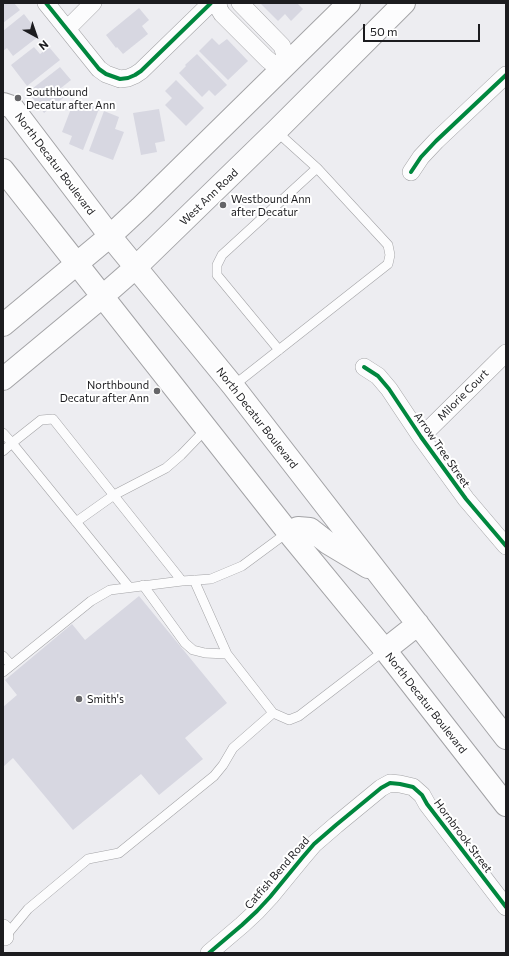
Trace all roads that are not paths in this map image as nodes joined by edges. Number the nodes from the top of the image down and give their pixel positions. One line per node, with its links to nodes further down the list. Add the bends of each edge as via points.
1 (46, 3): 8 (street)
2 (93, 3): 8 (street)
3 (211, 3): 8 (street, via 141,71 128,78 120,79 99,69)
4 (218, 3): 9 (street, via 222,14 267,60)
5 (240, 3): 9 (street, via 282,46)
6 (349, 3): 9 (main road)
7 (404, 3): 12 (main road, West Ann Road)
8 (66, 29)
9 (285, 65): 16 (main road)
10 (506, 75): 15 (street, via 436,141)
11 (3, 104): 16 (main road, North Decatur Boulevard, via 12,107)
12 (276, 131): 13 (lane); 18 (main road, West Ann Road)
13 (317, 168): 21 (lane, via 222,255 217,264 217,275); 21 (lane, via 388,244 390,255 388,264)
14 (3, 170): 17 (main road, North Decatur Boulevard)
15 (411, 172)
16 (110, 236): 17 (main road); 18 (main road, North Decatur Boulevard)
17 (77, 263): 19 (main road, North Decatur Boulevard); 20 (main road)
18 (135, 268): 19 (main road, West Ann Road); 25 (main road, North Decatur Boulevard)
19 (103, 296): 24 (main road, West Ann Road); 26 (main road, North Decatur Boulevard)
20 (3, 325)
21 (279, 350): 25 (lane)
22 (506, 353): 28 (street, Milorie Court)
23 (364, 367): 28 (street, Arrow Tree Street, via 378,376 389,389)
24 (3, 379)
25 (233, 386): 35 (main road, North Decatur Boulevard)
26 (207, 428): 31 (lane, via 166,468); 33 (main road, North Decatur Boulevard)
27 (3, 433): 29 (lane)
28 (421, 437): 34 (street, Arrow Tree Street, via 466,499)
29 (12, 443): 30 (lane); 31 (lane, via 41,420 53,419); 32 (lane)
30 (3, 451)
31 (114, 495): 32 (lane); 37 (lane)
32 (76, 522): 39 (lane)
33 (288, 532): 35 (main road, via 298,528 310,529); 36 (lane, via 242,566 211,579); 41 (main road, North Decatur Boulevard)
34 (506, 546)
35 (379, 574): 40 (main road, North Decatur Boulevard)
36 (194, 580): 37 (lane); 42 (lane)
37 (182, 581): 38 (lane)
38 (143, 585): 39 (lane); 42 (lane, via 185,643 193,650)
39 (129, 587): 44 (lane, via 110,590 91,601)
40 (418, 624): 41 (main road); 47 (main road, North Decatur Boulevard)
41 (385, 650): 46 (lane, via 299,716 289,720); 49 (main road, North Decatur Boulevard)
42 (227, 654): 46 (lane)
43 (3, 656): 44 (lane)
44 (11, 665): 45 (lane)
45 (3, 672)
46 (273, 713): 51 (lane, via 233,748 214,776 119,853 88,859 28,909)
47 (506, 738)
48 (400, 784): 50 (street, Hornbrook Street, via 413,788 422,795); 52 (street, Catfish Bend Road, via 390,783 381,788 314,844 257,911)
49 (506, 805)
50 (506, 907)
51 (4, 935)
52 (209, 953)

